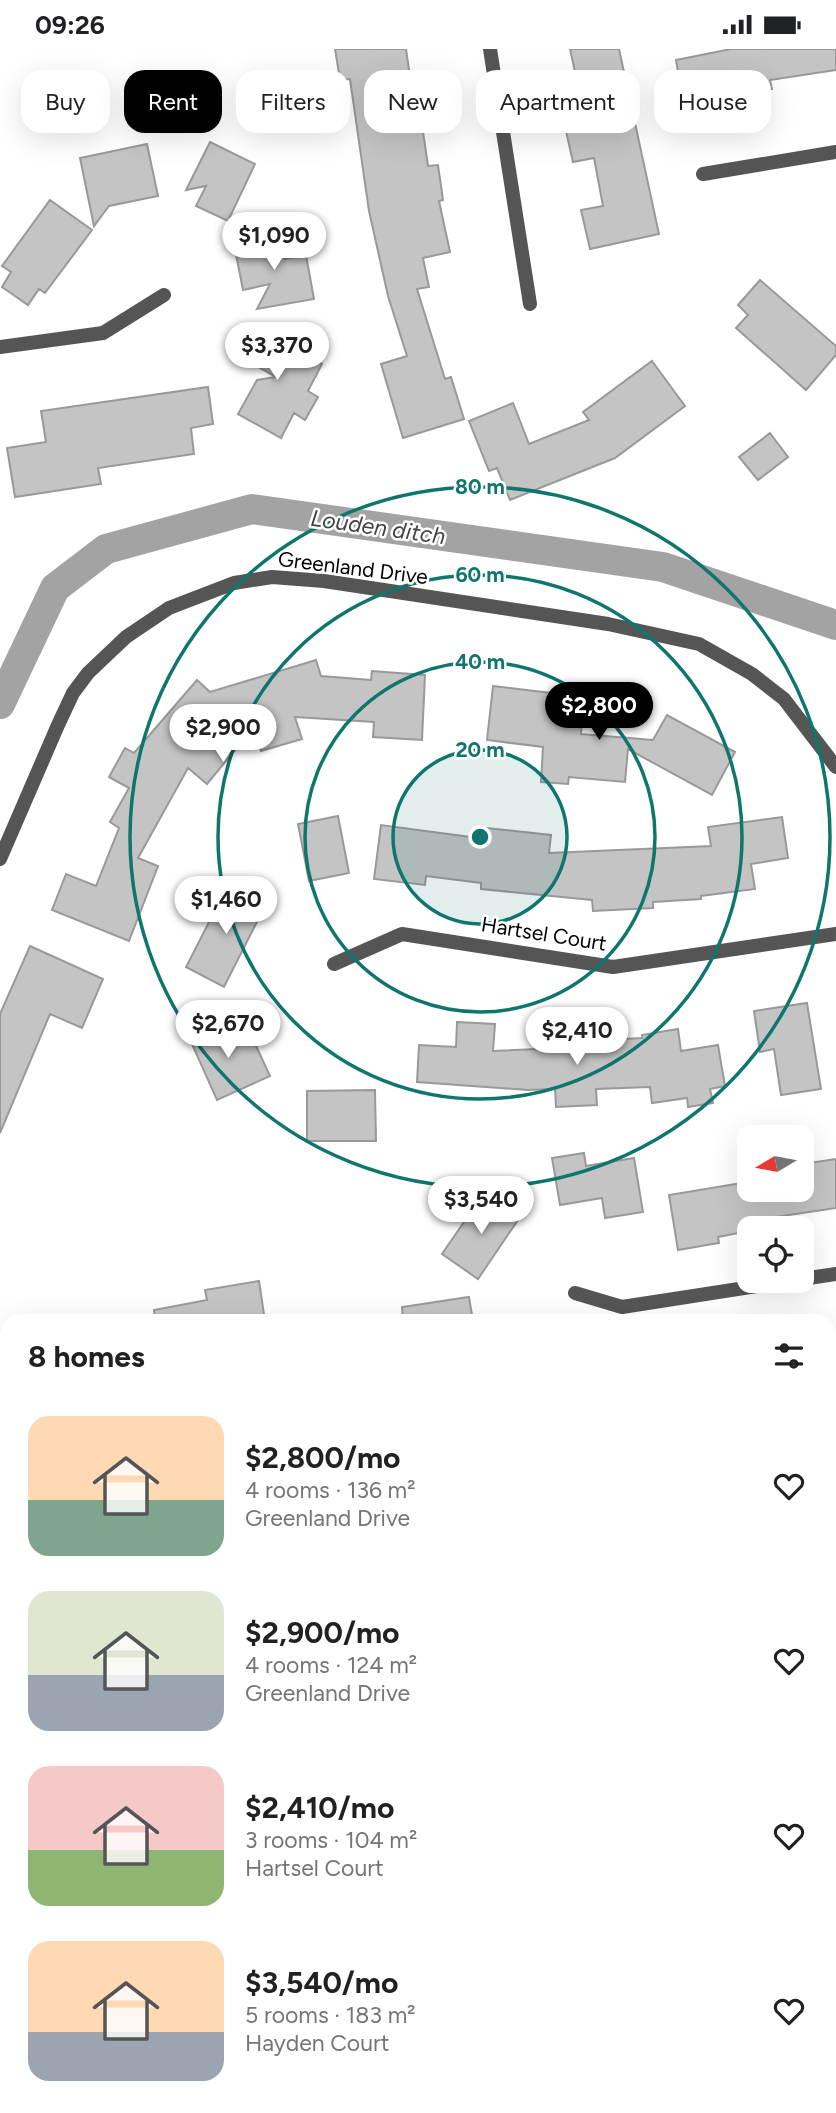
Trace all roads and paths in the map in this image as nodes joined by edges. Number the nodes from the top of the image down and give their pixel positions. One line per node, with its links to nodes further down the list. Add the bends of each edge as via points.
1 (490, 49): 5 (street)
2 (836, 152): 3 (street)
3 (703, 174)
4 (164, 295): 6 (street, via 103,333)
5 (530, 305)
6 (0, 347)
7 (836, 767): 8 (street, Greenland Drive, via 785,699 752,674 699,645 608,624 272,577 234,583 169,608 134,631 89,673 68,704)
8 (0, 859)
9 (836, 934): 10 (street, Hartsel Court, via 613,967 402,934)
10 (334, 964)
11 (836, 1274): 12 (street)
12 (814, 1277)
13 (737, 1289): 14 (street, via 622,1307)
14 (575, 1293)

